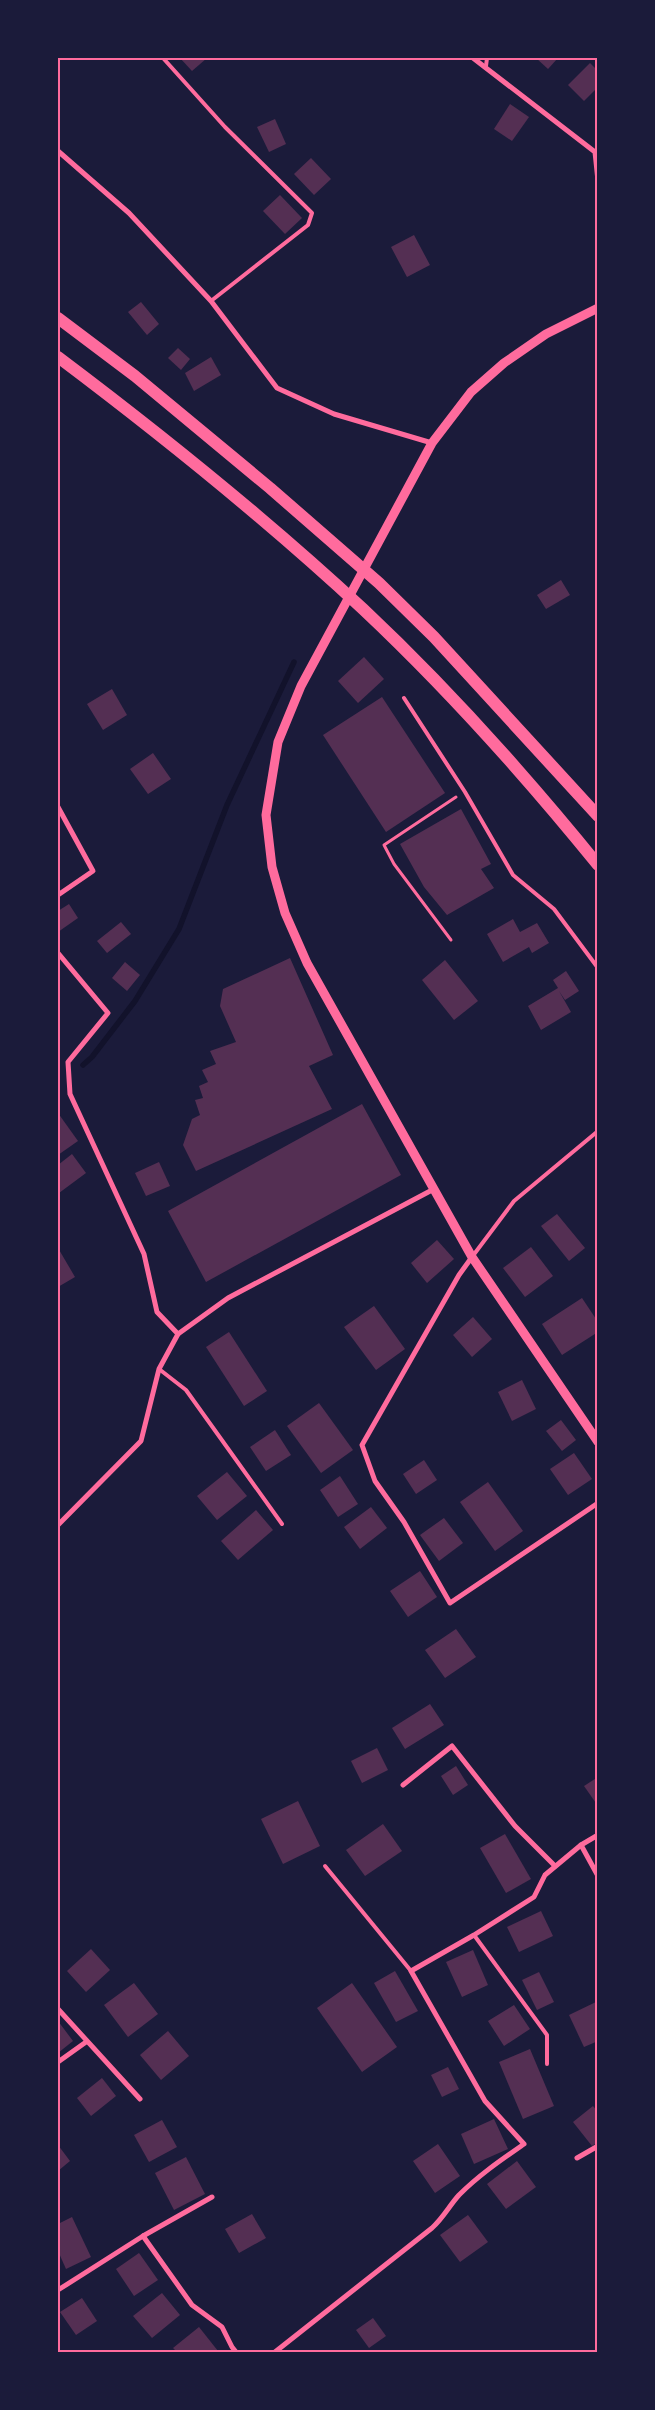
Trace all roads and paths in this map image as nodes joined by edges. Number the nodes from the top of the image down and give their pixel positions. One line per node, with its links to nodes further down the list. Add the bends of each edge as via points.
1 (163, 58): 8 (lane, via 225,127 312,213 308,225)
2 (474, 58): 4 (street)
3 (487, 58): 4 (lane)
4 (486, 66): 6 (street)
5 (58, 152): 8 (street, via 129,213)
6 (596, 152): 7 (street)
7 (598, 181)
8 (211, 301): 12 (street, via 277,388 334,414)
9 (598, 308): 12 (street, via 546,334 504,363 471,392)
10 (58, 318): 16 (main road, via 135,376 351,557 434,637)
11 (58, 357): 17 (main road, via 250,509 363,609 483,732 548,803)
12 (432, 443): 23 (street, via 301,686 278,742 266,815 272,867 285,913 307,963)
13 (404, 698): 14 (lane)
14 (465, 792): 19 (path, via 384,845 394,864); 21 (lane, via 513,875 554,909)
15 (58, 806): 18 (street, via 93,871)
16 (598, 816)
17 (598, 865)
18 (58, 896)
19 (451, 940)
20 (58, 953): 25 (street, via 108,1013 68,1062 70,1094 144,1254 157,1312)
21 (598, 968)
22 (598, 1131): 24 (lane, via 514,1201)
23 (434, 1188): 24 (street); 25 (street, via 228,1298)
24 (472, 1257): 27 (street); 28 (street, via 362,1445 375,1481 404,1522 450,1603)
25 (178, 1334): 26 (street)
26 (159, 1369): 29 (lane, via 186,1390); 30 (street, via 141,1441)
27 (598, 1442)
28 (598, 1502)
29 (282, 1524)
30 (58, 1525)
31 (402, 1785): 35 (street, via 452,1746 515,1826)
32 (598, 1835): 33 (street)
33 (581, 1845): 35 (street); 36 (street)
34 (325, 1866): 38 (lane)
35 (555, 1866): 37 (street, via 545,1875 534,1896)
36 (598, 1876)
37 (474, 1935): 38 (street); 42 (lane, via 547,2035)
38 (411, 1971): 50 (street, via 485,2101 524,2144 482,2173 432,2228)
39 (58, 2009): 40 (street)
40 (86, 2042): 41 (street); 43 (street)
41 (58, 2062)
42 (547, 2064)
43 (140, 2099)
44 (598, 2146): 45 (street)
45 (577, 2158)
46 (212, 2197): 47 (street)
47 (143, 2236): 48 (street); 49 (street, via 192,2305 222,2327)
48 (58, 2290)
49 (236, 2352)
50 (275, 2352)

